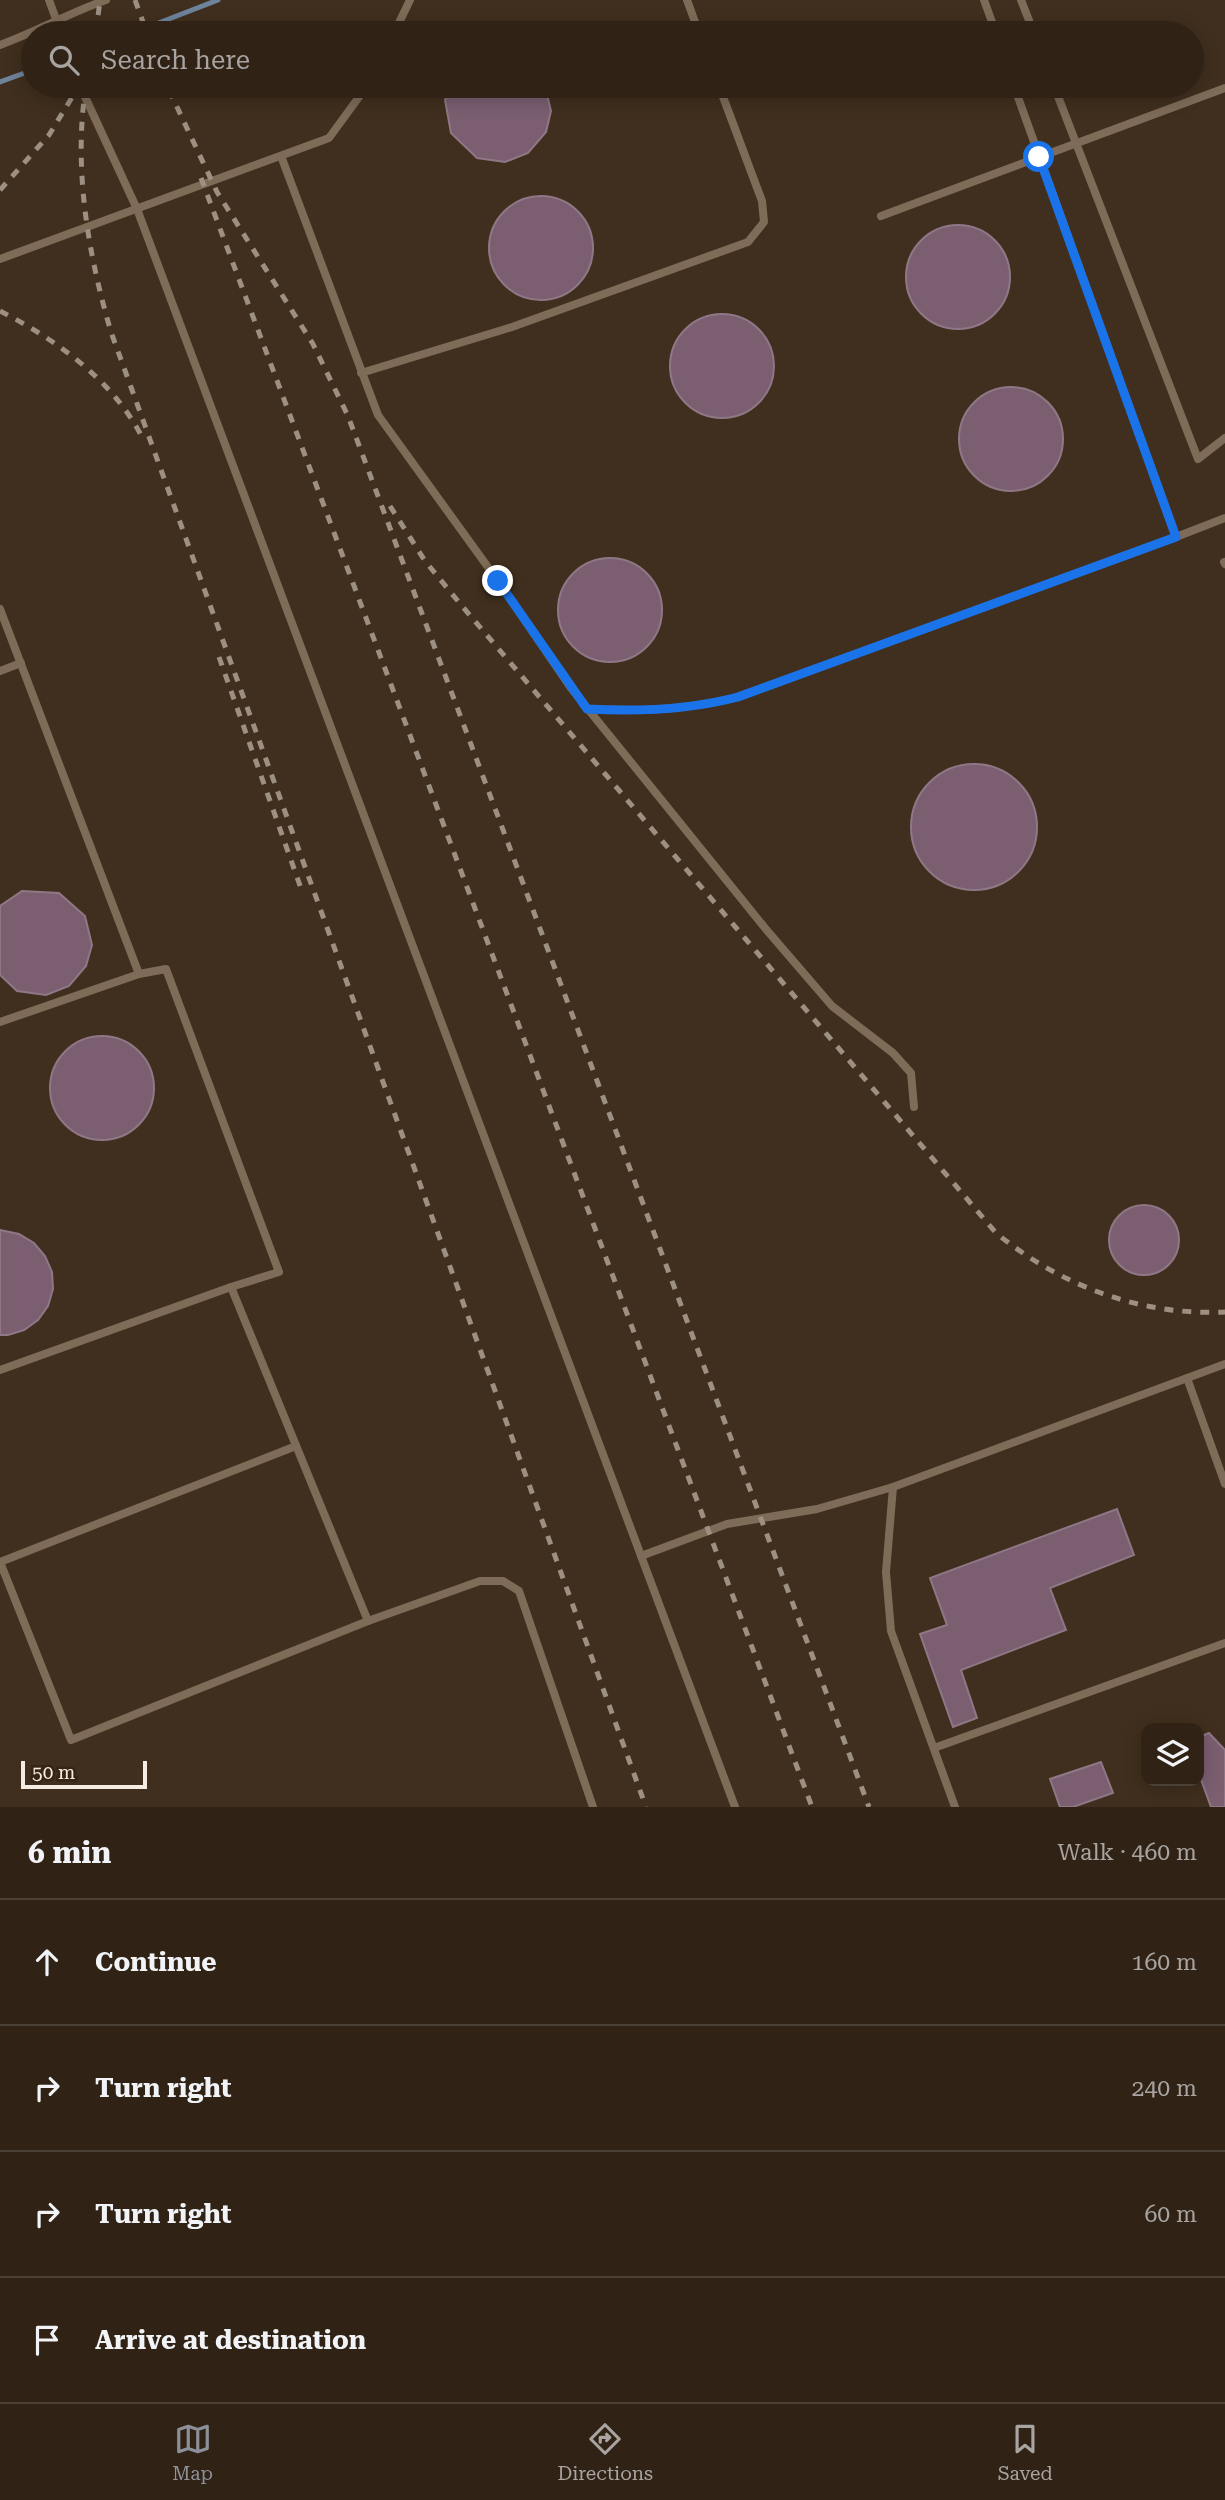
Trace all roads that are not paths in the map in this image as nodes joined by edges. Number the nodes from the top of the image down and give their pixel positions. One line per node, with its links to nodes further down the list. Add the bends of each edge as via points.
1 (49, 0): 7 (lane)
2 (106, 0): 7 (lane)
3 (410, 0): 9 (lane)
4 (687, 0): 10 (lane)
5 (984, 0): 11 (lane)
6 (1021, 0): 12 (lane)
7 (56, 19): 8 (lane)
8 (53, 21)
9 (400, 21)
10 (695, 21)
11 (992, 21)
12 (1029, 21)
13 (21, 38): 14 (lane)
14 (0, 46)
15 (1225, 89): 16 (lane)
16 (1204, 97)
17 (86, 98): 26 (lane)
18 (359, 98): 24 (lane, via 329,138)
19 (723, 98): 29 (lane, via 762,201 764,222 748,242 512,327)
20 (1018, 98): 25 (lane)
21 (1059, 98): 23 (lane)
22 (1200, 98): 23 (lane)
23 (1076, 143): 25 (lane); 30 (lane, via 1198,459)
24 (281, 156): 26 (lane); 29 (lane)
25 (1039, 157): 27 (lane); 32 (lane)
26 (137, 209): 28 (lane); 47 (lane)
27 (881, 216)
28 (0, 259)
29 (362, 373): 36 (lane, via 378,415)
30 (1225, 438)
31 (1225, 518): 32 (lane)
32 (1176, 537): 36 (lane, via 738,697 661,710)
33 (0, 610): 34 (lane)
34 (20, 663): 35 (lane); 37 (lane)
35 (0, 671)
36 (587, 709): 39 (lane, via 832,1006 893,1053 911,1073)
37 (139, 974): 38 (lane); 40 (lane, via 166,969 279,1272)
38 (0, 1022)
39 (914, 1107)
40 (231, 1287): 42 (lane); 44 (lane)
41 (1225, 1364): 43 (lane)
42 (0, 1370)
43 (1187, 1378): 45 (lane); 46 (lane)
44 (296, 1446): 48 (lane); 49 (lane)
45 (1225, 1484)
46 (893, 1487): 47 (lane, via 817,1509 727,1524); 51 (lane, via 886,1572 891,1631)
47 (641, 1556): 53 (lane)
48 (0, 1562): 49 (lane, via 71,1740)
49 (368, 1621): 52 (lane, via 480,1581 503,1581 519,1591)
50 (1225, 1643): 51 (lane)
51 (934, 1748): 54 (lane)
52 (593, 1807)
53 (735, 1807)
54 (955, 1807)

